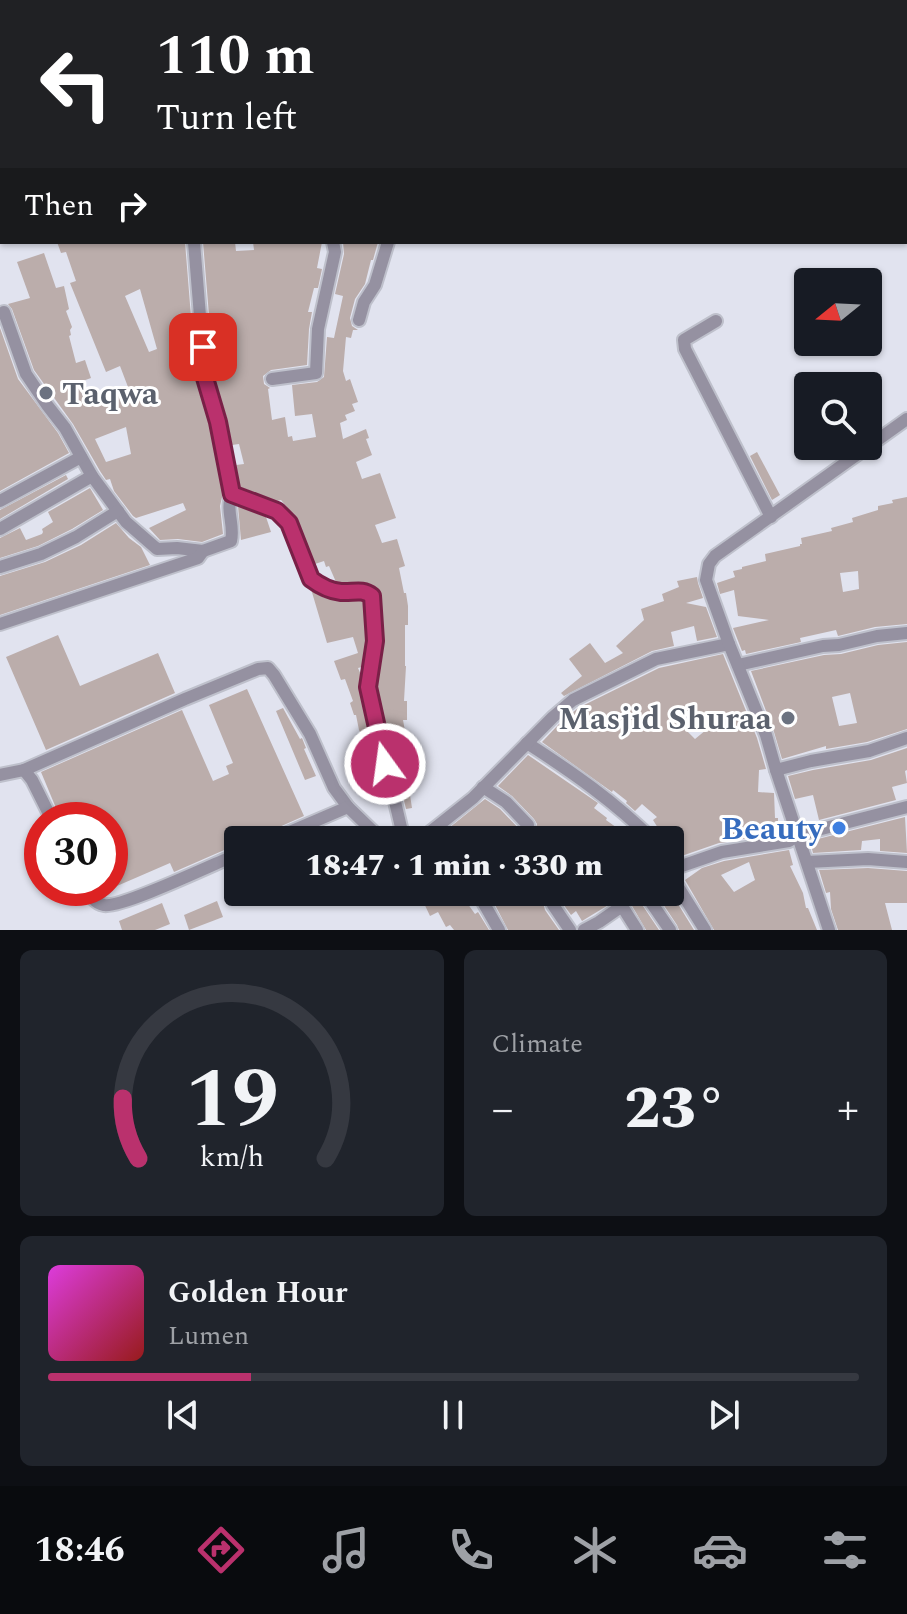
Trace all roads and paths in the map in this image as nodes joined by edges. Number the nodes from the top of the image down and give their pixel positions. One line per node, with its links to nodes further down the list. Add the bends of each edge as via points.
1 (194, 244): 11 (street, via 205,378)
2 (333, 244): 7 (street, via 316,373)
3 (387, 244): 5 (street)
4 (4, 312): 9 (street, via 26,374)
5 (359, 320)
6 (716, 321): 14 (street, via 684,340 685,349)
7 (272, 379)
8 (907, 419): 14 (street)
9 (81, 457): 10 (street); 12 (street)
10 (92, 476): 13 (street); 15 (street)
11 (232, 494): 16 (street, via 233,539); 34 (street, via 277,511 289,523 311,579 328,589 372,596 375,641 368,687)
12 (0, 501)
13 (118, 511): 16 (street, via 157,549); 17 (street, via 41,554)
14 (771, 517): 20 (street, via 709,564 706,580)
15 (0, 529)
16 (203, 551): 18 (street, via 198,558)
17 (0, 567)
18 (0, 624)
19 (907, 633): 21 (street)
20 (729, 644): 21 (street); 23 (street, via 656,659 612,679 573,700)
21 (738, 665): 25 (street)
22 (907, 738): 25 (street)
23 (527, 743): 27 (street); 36 (street)
24 (24, 770): 26 (street); 28 (street); 29 (street, via 268,668)
25 (776, 770): 37 (street)
26 (0, 775)
27 (483, 787): 31 (street); 35 (street)
28 (43, 802)
29 (348, 807): 32 (street); 33 (street)
30 (907, 807): 37 (street)
31 (528, 825)
32 (304, 826)
33 (368, 826)
34 (401, 826)
35 (437, 826)
36 (640, 826)
37 (798, 835): 39 (street); 41 (street)
38 (224, 860): 43 (street)
39 (807, 862): 40 (street); 55 (street)
40 (907, 862)
41 (684, 867)
42 (684, 895): 54 (street)
43 (128, 900)
44 (485, 906): 49 (street)
45 (554, 906): 50 (street)
46 (622, 906): 48 (street); 52 (street)
47 (654, 906): 53 (street)
48 (601, 926): 51 (street)
49 (499, 930)
50 (570, 930)
51 (584, 930)
52 (637, 930)
53 (670, 930)
54 (705, 930)
55 (829, 930)

